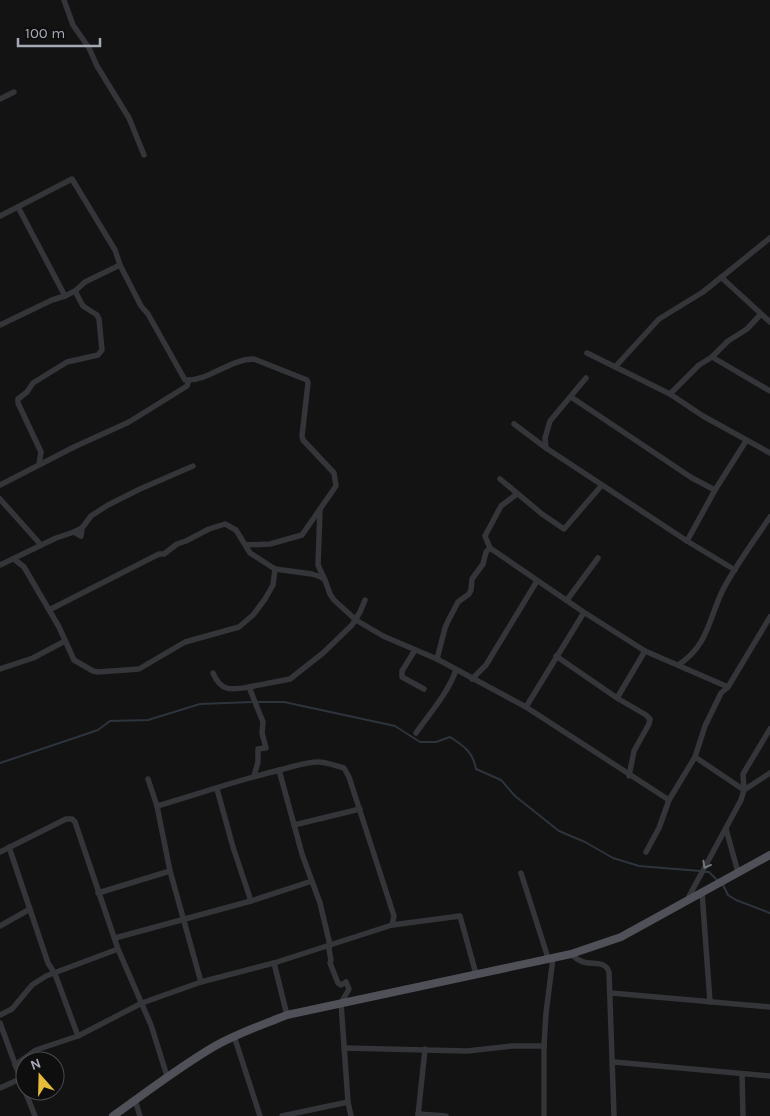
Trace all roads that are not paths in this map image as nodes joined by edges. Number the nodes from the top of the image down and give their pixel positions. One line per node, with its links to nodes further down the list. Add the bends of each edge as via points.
1 (64, 0): 4 (street, via 72,25 129,118)
2 (14, 92): 3 (street)
3 (0, 99)
4 (144, 155)
5 (18, 207): 6 (street); 8 (street, via 72,179); 11 (street)
6 (0, 216)
7 (770, 238): 9 (street)
8 (120, 264): 10 (street, via 85,282); 19 (street, via 183,377)
9 (721, 277): 12 (street); 17 (street, via 659,319)
10 (75, 291): 11 (street); 27 (street, via 83,306 97,315 102,350 98,355 61,365 33,383 18,400 40,452)
11 (66, 296): 14 (street)
12 (761, 314): 13 (street); 16 (street)
13 (770, 322)
14 (0, 325)
15 (587, 352): 17 (street)
16 (712, 357): 20 (street); 21 (street, via 699,365)
17 (615, 367): 21 (street)
18 (586, 378): 22 (street)
19 (189, 380): 27 (street, via 187,386 129,422); 35 (street, via 236,361 254,359 307,380 303,440 334,473 336,480 336,486)
20 (770, 391)
21 (670, 394): 24 (street)
22 (571, 397): 25 (street, via 550,421 544,438); 32 (street)
23 (514, 424): 25 (street)
24 (746, 441): 26 (street); 32 (street)
25 (546, 448): 31 (street)
26 (770, 453)
27 (39, 464): 30 (street)
28 (193, 466): 39 (street, via 140,488 91,516 82,528)
29 (500, 479): 33 (street)
30 (0, 485)
31 (602, 485): 33 (street, via 564,529); 37 (street)
32 (715, 490): 37 (street)
33 (517, 494): 40 (street, via 501,506 489,527 486,536)
34 (0, 499): 39 (street)
35 (320, 511): 38 (street, via 302,535 270,544); 46 (street, via 318,565)
36 (770, 517): 45 (street)
37 (687, 541): 45 (street)
38 (246, 545): 44 (street, via 250,552); 50 (street, via 236,530 225,524 209,528 164,554)
39 (41, 546): 42 (street)
40 (490, 548): 47 (street); 58 (street, via 472,579 469,594 458,602 444,628)
41 (598, 558): 49 (street)
42 (14, 559): 43 (street); 50 (street, via 24,567)
43 (0, 565)
44 (275, 569): 46 (street, via 312,574); 54 (street, via 273,585 265,599 243,624 185,642 140,669 92,671 74,660)
45 (735, 570): 59 (street, via 720,595 706,635)
46 (325, 580): 53 (street, via 334,600)
47 (537, 581): 49 (street); 63 (street, via 486,665)
48 (365, 600): 53 (street)
49 (567, 600): 51 (street)
50 (49, 610): 54 (street)
51 (582, 611): 56 (street); 57 (street)
52 (770, 617): 65 (street)
53 (356, 620): 55 (street); 64 (street, via 290,680)
54 (64, 641): 60 (street, via 33,658)
55 (415, 650): 58 (street); 66 (street, via 402,671 402,677)
56 (645, 651): 59 (street); 67 (street)
57 (556, 656): 67 (street); 68 (street)
58 (437, 659): 61 (street)
59 (678, 665): 65 (street)
60 (0, 669)
61 (456, 670): 63 (street); 70 (street, via 443,696)
62 (213, 673): 64 (street, via 226,689)
63 (472, 679): 68 (street)
64 (249, 687): 74 (street, via 263,722 266,744 266,748 258,749)
65 (728, 687): 71 (street, via 721,693 705,726)
66 (424, 690)
67 (617, 698): 75 (street, via 650,719 634,751)
68 (526, 707): 75 (street)
69 (770, 729): 78 (street, via 743,774)
70 (416, 733)
71 (695, 757): 78 (street); 79 (street)
72 (279, 770): 74 (street); 81 (street, via 317,762 344,768); 82 (street)
73 (770, 773): 78 (street)
74 (254, 776): 77 (street)
75 (629, 776): 79 (street)
76 (148, 779): 80 (street)
77 (217, 789): 80 (street); 94 (street)
78 (744, 790): 83 (street)
79 (669, 800): 86 (street)
80 (157, 806): 88 (street)
81 (360, 809): 82 (street); 98 (street, via 394,916)
82 (294, 825): 91 (street)
83 (726, 829): 89 (street); 95 (street, one-way to 95)
84 (9, 847): 85 (street); 93 (street, via 72,819); 96 (street)
85 (0, 852)
86 (646, 852)
87 (770, 855): 89 (main road)
88 (170, 871): 93 (street); 97 (street)
89 (738, 872): 92 (main road)
90 (521, 873): 104 (street, via 532,914)
91 (312, 881): 94 (street); 101 (street)
92 (702, 892): 95 (main road); 110 (street)
93 (98, 893): 100 (street)
94 (251, 901): 97 (street)
95 (687, 901): 103 (main road, via 621,937)
96 (30, 909): 99 (street); 106 (street)
97 (185, 920): 100 (street); 108 (street)
98 (392, 925): 101 (street); 107 (street, via 460,916)
99 (0, 926)
100 (114, 938): 102 (street)
101 (330, 945): 105 (street); 112 (street, via 330,963 336,980 338,984 346,982 349,985)
102 (118, 949): 106 (street); 111 (street)
103 (571, 954): 104 (main road); 109 (street, via 580,961 608,968)
104 (550, 958): 107 (main road); 119 (street)
105 (274, 962): 108 (street); 115 (street)
106 (54, 974): 114 (street, via 38,980 12,1009); 117 (street)
107 (476, 974): 112 (main road)
108 (201, 982): 111 (street)
109 (611, 993): 110 (street); 123 (street)
110 (710, 1002): 113 (street)
111 (142, 1003): 117 (street); 126 (street)
112 (341, 1003): 115 (main road); 120 (street)
113 (770, 1007)
114 (0, 1015)
115 (286, 1015): 118 (main road)
116 (0, 1023): 124 (street)
117 (78, 1036): 122 (street)
118 (234, 1036): 126 (main road); 137 (street)
119 (544, 1046): 121 (street, via 467,1051); 141 (street)
120 (344, 1048): 121 (street); 132 (street)
121 (425, 1049): 133 (street)
122 (35, 1051)
123 (614, 1062): 125 (street); 142 (street)
124 (15, 1065)
125 (742, 1074): 127 (street); 143 (street)
126 (167, 1076): 130 (main road)
127 (770, 1076)
128 (15, 1082): 129 (street)
129 (0, 1088)
130 (135, 1100): 135 (main road); 136 (street)
131 (29, 1101): 134 (street)
132 (348, 1102): 138 (street); 139 (street)
133 (418, 1115): 140 (street)
134 (35, 1116)
135 (113, 1116)
136 (140, 1116)
137 (260, 1116)
138 (282, 1116)
139 (351, 1116)
140 (446, 1116)
141 (544, 1116)
142 (614, 1116)
143 (743, 1116)

